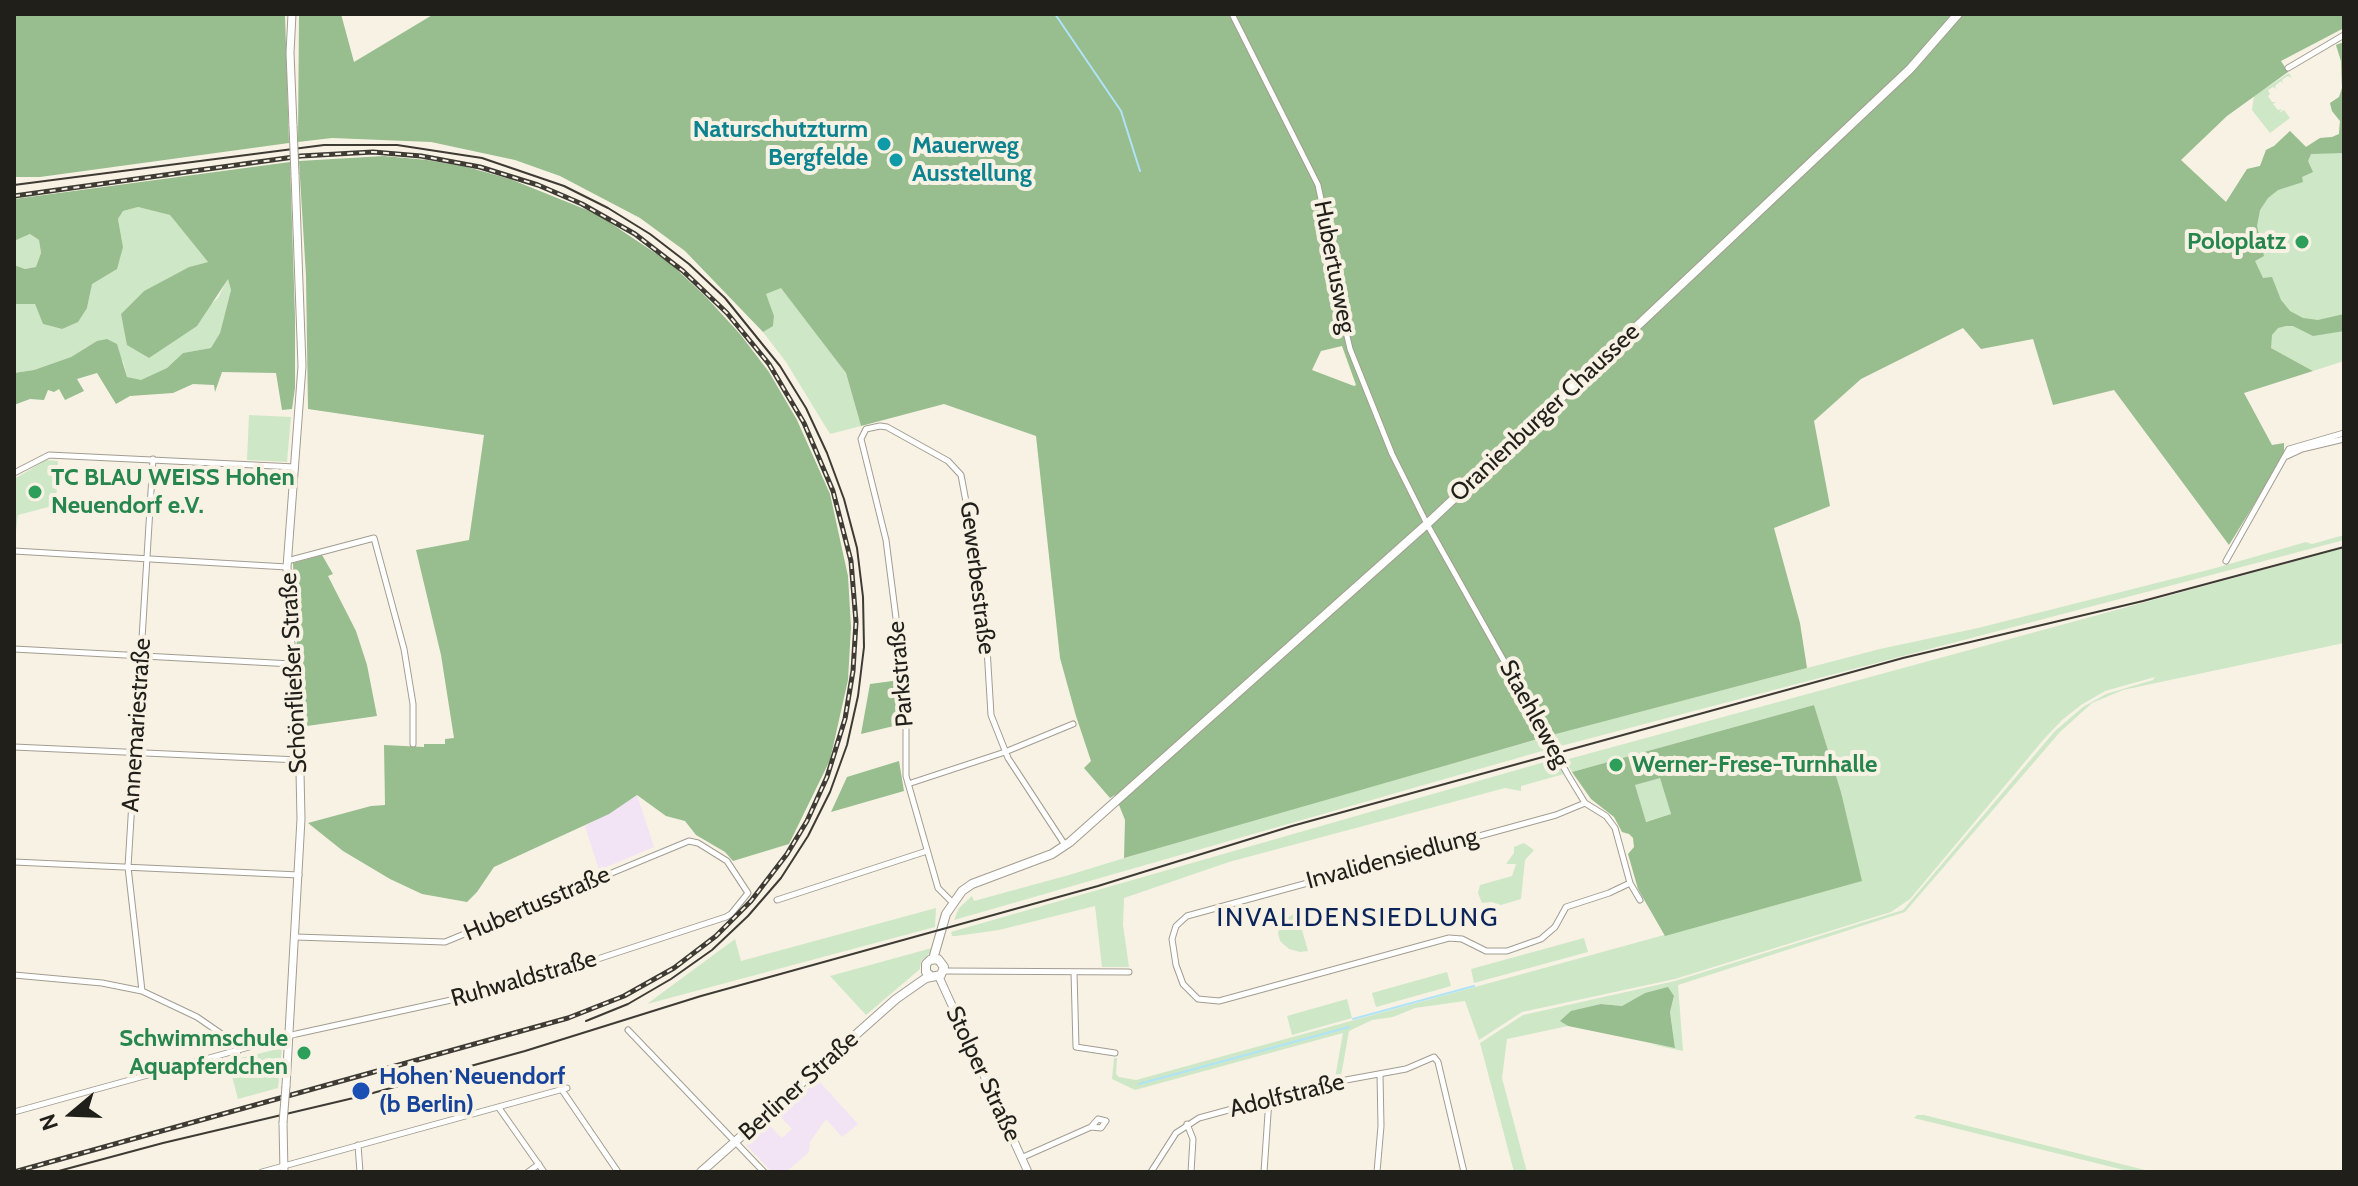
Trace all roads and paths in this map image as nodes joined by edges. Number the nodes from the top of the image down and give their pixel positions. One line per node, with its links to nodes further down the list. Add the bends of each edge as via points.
1 (292, 14): 9 (main road, Schönfließer Straße, bridge, via 302,366)
2 (1232, 14): 11 (street, Hubertusweg, via 1318,185 1350,349)
3 (1958, 14): 11 (main road, Oranienburger Chaussee, via 1910,69)
4 (2344, 35): 5 (street)
5 (2288, 68)
6 (2344, 436): 14 (street, via 2287,456)
7 (861, 438): 22 (street, Gewerbestraße, via 867,429 885,426 948,461 961,475 984,601 990,710); 25 (street, Parkstraße, via 889,558 907,703)
8 (153, 459): 9 (street); 10 (street, via 47,455); 13 (street, Annemariestraße)
9 (295, 467): 15 (main road, Schönfließer Straße)
10 (14, 473)
11 (1427, 524): 26 (street, Staehleweg); 27 (main road, Oranienburger Chaussee)
12 (14, 551): 13 (street)
13 (148, 558): 15 (street); 17 (street, Annemariestraße)
14 (2226, 561)
15 (287, 564): 18 (main road, Schönfließer Straße); 20 (street, via 374,538 404,649)
16 (14, 649): 17 (street)
17 (141, 656): 18 (street); 23 (street, Annemariestraße)
18 (292, 664): 24 (main road, Schönfließer Straße)
19 (1073, 724): 22 (street)
20 (413, 744)
21 (14, 747): 23 (street)
22 (1005, 752): 25 (street); 27 (street, Gewerbestraße)
23 (135, 753): 24 (street); 30 (street, Annemariestraße)
24 (299, 760): 31 (main road, Schönfließer Straße)
25 (908, 784): 28 (street, Parkstraße)
26 (1585, 803): 32 (street, Staehleweg, via 1615,828); 32 (street, Invalidensiedlung, via 1187,916 1172,939 1183,984 1198,999 1219,1001 1453,937 1486,951 1507,951 1541,939 1566,907)
27 (1066, 845): 36 (main road, via 982,881)
28 (927, 851): 34 (street); 36 (street, Parkstraße, via 938,889)
29 (14, 862): 30 (street)
30 (128, 867): 31 (street); 42 (street, Annemariestraße)
31 (299, 875): 37 (main road, Schönfließer Straße)
32 (1630, 883): 35 (street, Staehleweg)
33 (747, 896): 37 (street, Hubertusstraße, via 727,861 689,841 445,942); 45 (street, Ruhwaldstraße, via 726,917 515,986)
34 (777, 900)
35 (1640, 900)
36 (954, 902): 38 (main road, via 944,921)
37 (296, 937): 45 (main road, Schönfließer Straße)
38 (938, 969): 39 (street); 43 (main road, Berliner Straße); 43 (main road, Berliner Straße, via 926,967); 56 (main road, Stolper Straße)
39 (1074, 972): 40 (street); 47 (street, via 1071,1045)
40 (1129, 972)
41 (14, 975): 42 (street)
42 (142, 991): 46 (street, via 197,1017 236,1044)
43 (896, 999): 54 (main road, Berliner Straße)
44 (628, 1030): 54 (street)
45 (290, 1037): 46 (street, Ruhwaldstraße); 58 (main road, Schönfließer Straße, bridge)
46 (238, 1051): 51 (street, Ruhwaldstraße)
47 (1115, 1053)
48 (1380, 1074): 49 (street, Adolfstraße); 70 (street); 71 (street, Adolfstraße, via 1437,1059)
49 (1269, 1099): 52 (street, Adolfstraße); 69 (street)
50 (499, 1108): 55 (street); 57 (street); 63 (street, via 564,1089)
51 (14, 1112)
52 (1187, 1124): 67 (street); 68 (street, via 1193,1139)
53 (1091, 1127): 56 (street)
54 (734, 1143): 64 (main road, Berliner Straße); 65 (street)
55 (358, 1145): 58 (street); 60 (street)
56 (1021, 1158): 66 (main road, Stolper Straße)
57 (539, 1164): 61 (street); 62 (street)
58 (285, 1169): 59 (street)
59 (262, 1172)
60 (360, 1172)
61 (528, 1172)
62 (544, 1172)
63 (618, 1172)
64 (701, 1172)
65 (764, 1172)
66 (1028, 1172)
67 (1151, 1172)
68 (1191, 1172)
69 (1264, 1172)
70 (1377, 1172)
71 (1464, 1172)

